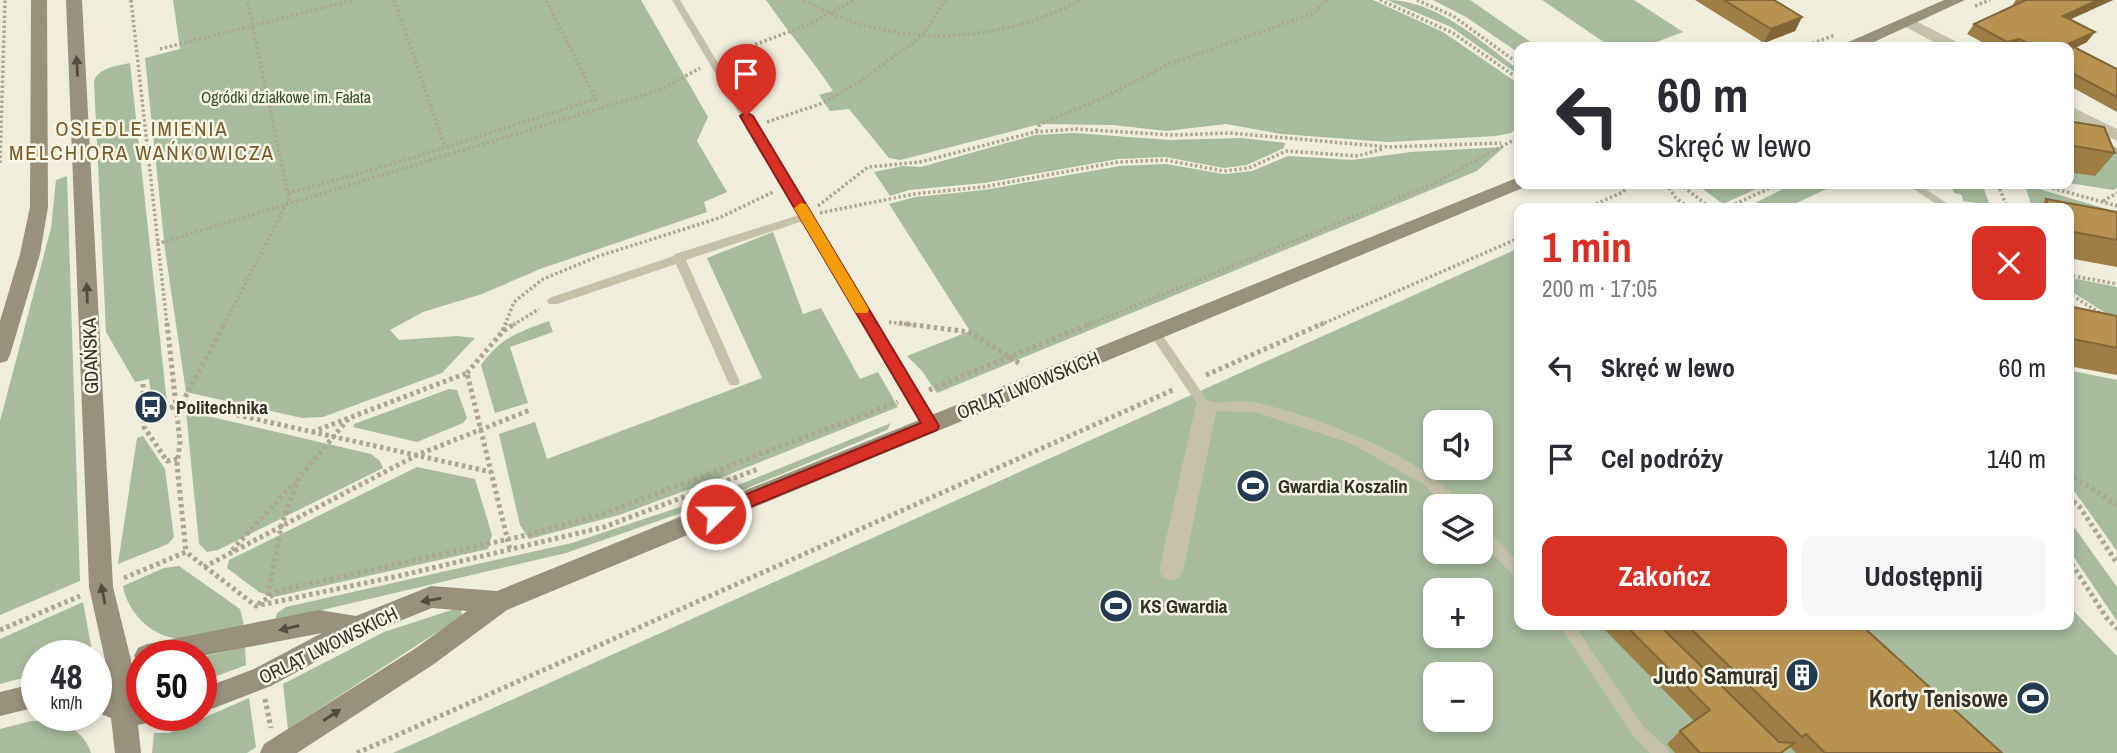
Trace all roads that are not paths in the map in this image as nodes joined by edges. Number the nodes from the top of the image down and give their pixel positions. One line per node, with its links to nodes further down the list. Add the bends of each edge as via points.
1 (39, 0): 17 (main road, via 39,208)
2 (74, 0): 29 (main road, GDAŃSKA, one-way to 2, via 101,587)
3 (676, 0): 13 (lane)
4 (1951, 1): 5 (main road)
5 (1908, 22): 6 (main road); 7 (street)
6 (1862, 42)
7 (1946, 42)
8 (2074, 113): 9 (street)
9 (2117, 136)
10 (1514, 185): 16 (main road, ORLĄT LWOWSKICH)
11 (1919, 189): 12 (lane)
12 (1942, 203)
13 (806, 216): 14 (lane); 20 (lane)
14 (679, 257): 15 (lane); 18 (lane)
15 (553, 300)
16 (1155, 333): 19 (lane); 20 (main road, ORLĄT LWOWSKICH)
17 (0, 355)
18 (734, 382)
19 (1206, 408): 21 (lane, via 1255,407 1354,439 1428,480); 24 (street)
20 (931, 426): 25 (main road, ORLĄT LWOWSKICH)
21 (1442, 494)
22 (1493, 545): 23 (lane)
23 (1514, 567)
24 (1171, 571)
25 (498, 602): 26 (main road, ORLĄT LWOWSKICH, one-way to 26, via 431,597); 35 (main road, ORLĄT LWOWSKICH, one-way to 25, via 425,656)
26 (356, 627): 28 (main road, one-way to 28, via 319,621); 30 (main road, ORLĄT LWOWSKICH, via 262,678)
27 (1569, 630): 36 (lane, via 1639,731)
28 (217, 642)
29 (126, 649)
30 (217, 695)
31 (21, 699): 32 (main road)
32 (0, 704)
33 (131, 731): 34 (main road, GDAŃSKA)
34 (128, 753)
35 (273, 753)
36 (1661, 753)

